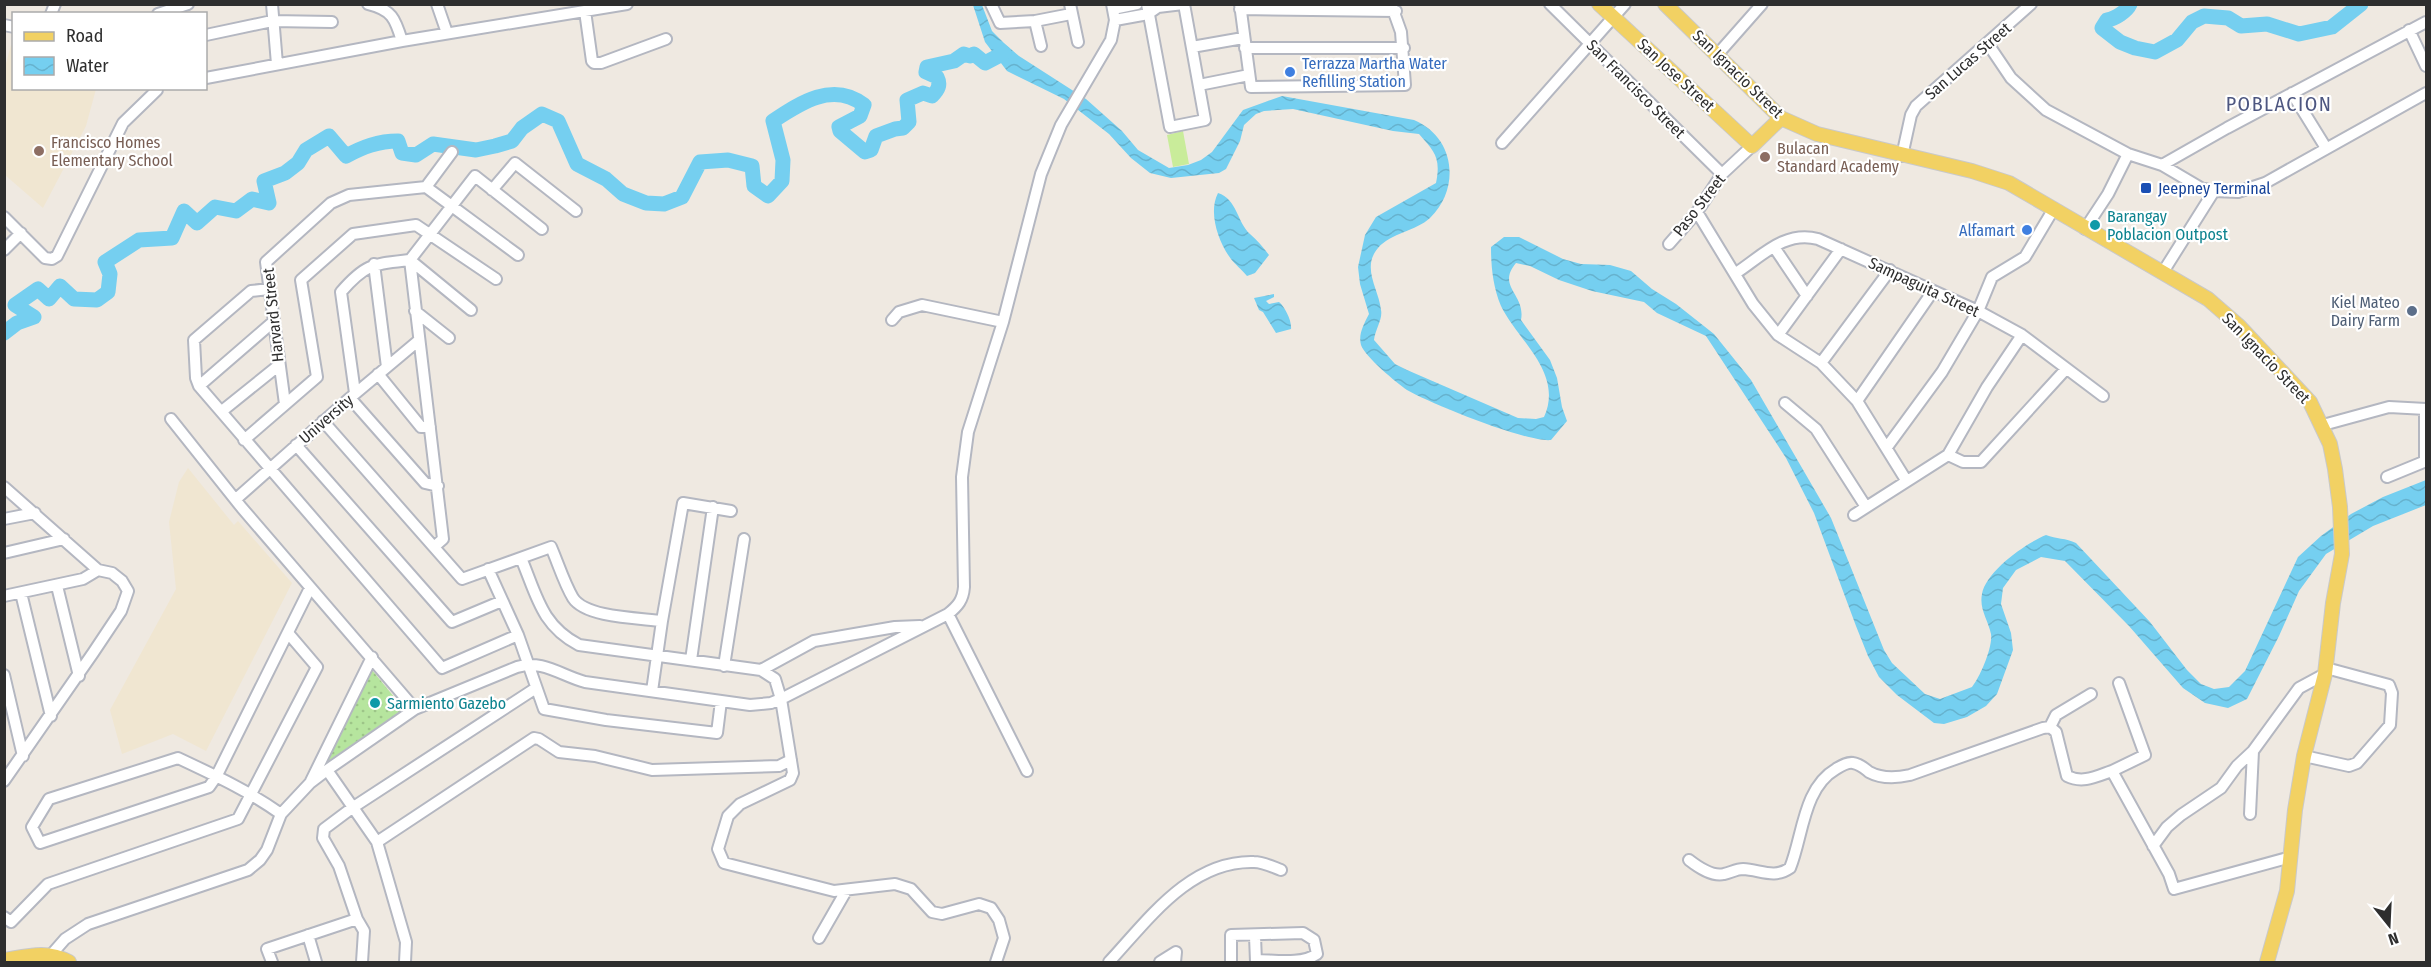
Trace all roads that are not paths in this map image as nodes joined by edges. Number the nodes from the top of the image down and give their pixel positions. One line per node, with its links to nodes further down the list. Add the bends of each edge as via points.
1 (188, 4): 22 (street)
2 (272, 4): 25 (street)
3 (368, 4): 33 (street, via 385,9 397,22)
4 (437, 4): 30 (street)
5 (627, 4): 15 (street)
6 (991, 4): 26 (street, via 1000,23)
7 (1184, 4): 20 (street); 39 (street)
8 (1550, 4): 36 (street, San Francisco Street)
9 (1599, 4): 23 (main road, San Jose Street)
10 (1625, 4): 23 (street)
11 (1665, 4): 41 (main road, San Ignacio Street)
12 (1762, 4): 41 (street)
13 (2031, 4): 37 (street, San Lucas Street)
14 (1137, 5): 16 (street); 20 (street)
15 (601, 7): 21 (street)
16 (1113, 7): 24 (street)
17 (1240, 7): 18 (street); 35 (street)
18 (1393, 8): 40 (street)
19 (1070, 9): 26 (street); 34 (street)
20 (1149, 9): 24 (street); 46 (street, via 1170,128 1205,120)
21 (585, 11): 30 (street); 32 (street, via 594,63)
22 (164, 12)
23 (1613, 17): 36 (street); 52 (main road, San Jose Street)
24 (1115, 20): 90 (street, via 1111,40 1061,125 1041,174)
25 (272, 21): 27 (street); 31 (street); 42 (street)
26 (1035, 21): 38 (street)
27 (332, 22)
28 (2427, 22): 29 (street)
29 (2409, 30): 43 (street); 48 (street)
30 (447, 33): 33 (street)
31 (207, 35)
32 (666, 39)
33 (402, 41): 42 (street)
34 (1078, 42)
35 (1244, 43): 39 (street); 40 (street); 44 (street)
36 (1590, 43): 51 (street); 58 (street, San Francisco Street)
37 (1988, 44): 55 (street, via 2011,78 2046,110); 56 (street, San Lucas Street, via 1916,106)
38 (1041, 46)
39 (1192, 47): 46 (street)
40 (1404, 48): 44 (street, via 1405,85 1251,87)
41 (1717, 55): 50 (main road, San Ignacio Street)
42 (277, 64): 45 (street)
43 (2427, 66)
44 (1249, 75): 46 (street)
45 (207, 78)
46 (1199, 85)
47 (158, 90): 69 (street, via 123,123 57,256 52,260 45,258)
48 (2292, 93): 53 (street); 57 (street)
49 (2427, 93): 53 (street)
50 (1781, 117): 52 (main road, Paso Street); 56 (main road, San Ignacio Street, via 1806,130)
51 (1502, 142)
52 (1752, 146): 58 (street, Paso Street)
53 (2326, 147): 61 (street, via 2252,189)
54 (452, 152): 59 (street)
55 (2128, 154): 57 (street); 68 (street)
56 (1902, 156): 63 (main road, San Ignacio Street, via 1994,177)
57 (2162, 165): 61 (street, via 2201,188)
58 (1722, 174): 65 (street, Paso Street)
59 (426, 187): 62 (street); 82 (street, Harvard Street, via 349,195 331,203 266,262)
60 (492, 190): 62 (street, via 475,176); 64 (street, via 515,163); 67 (street)
61 (2214, 191): 79 (street)
62 (453, 206): 70 (street); 75 (street)
63 (2053, 210): 68 (main road, San Ignacio Street); 87 (street, via 2025,257 1992,276)
64 (576, 211)
65 (1697, 212): 71 (street, Paso Street); 80 (street)
66 (4, 217): 69 (street)
67 (542, 229)
68 (2085, 229): 79 (main road, San Ignacio Street)
69 (21, 233): 74 (street)
70 (430, 234): 76 (street); 81 (street); 104 (street, via 416,225 354,234 301,280 317,377)
71 (1669, 244)
72 (1774, 247): 73 (street, Sampaguita Street, via 1792,237 1807,236); 80 (street, Sampaguita Street); 84 (street)
73 (1841, 249): 78 (street, Sampaguita Street); 84 (street)
74 (4, 250)
75 (518, 255)
76 (410, 260): 77 (street); 85 (street); 86 (street)
77 (374, 264): 98 (street); 100 (street, via 341,292)
78 (1890, 270): 83 (street, Sampaguita Street); 95 (street)
79 (2163, 272): 109 (main road, San Ignacio Street, via 2208,299 2239,326 2310,402)
80 (1736, 273): 91 (street, via 1753,304)
81 (496, 279)
82 (269, 289): 89 (street, Harvard Street); 99 (street, via 252,291 194,340)
83 (1933, 291): 87 (street, Sampaguita Street); 102 (street)
84 (1807, 296): 91 (street)
85 (471, 310)
86 (416, 311): 93 (street); 94 (street)
87 (1978, 311): 92 (street, Sampaguita Street); 113 (street, via 1942,372)
88 (892, 320): 90 (street, via 899,312 922,305)
89 (273, 322): 96 (street, Harvard Street); 99 (street)
90 (1003, 322): 140 (street, via 968,432 962,477 963,598)
91 (1778, 335): 95 (street)
92 (2022, 335): 97 (street, Sampaguita Street); 114 (street)
93 (449, 338)
94 (418, 341): 98 (street, University); 110 (street)
95 (1821, 363): 102 (street)
96 (278, 366): 104 (street, Harvard Street); 106 (street)
97 (2066, 369): 101 (street, Sampaguita Street); 114 (street, via 1981,462 1964,462)
98 (383, 370): 100 (street, University); 110 (street, via 421,427)
99 (198, 386): 106 (street)
100 (353, 395): 108 (street, University); 119 (street, via 425,483)
101 (2103, 396)
102 (1857, 401): 113 (street)
103 (1785, 403): 123 (street, via 1816,429)
104 (285, 404): 111 (street)
105 (2426, 409): 109 (street, via 2389,407); 115 (street)
106 (222, 411): 111 (street)
107 (171, 419): 121 (street)
108 (323, 421): 112 (street, University); 130 (street)
109 (2323, 425): 151 (main road, San Ignacio Street, via 2335,469 2342,554 2332,603)
110 (430, 427): 119 (street)
111 (244, 440): 116 (street)
112 (296, 445): 116 (street, University); 139 (street, via 452,622)
113 (1887, 447): 118 (street)
114 (1948, 455): 118 (street)
115 (2426, 461): 117 (street)
116 (268, 468): 121 (street, University); 144 (street, via 442,668)
117 (2387, 477)
118 (1906, 480): 123 (street)
119 (438, 486): 130 (street, via 443,539)
120 (4, 487): 125 (street)
121 (236, 499): 136 (street)
122 (713, 507): 124 (street); 141 (street, via 683,503); 147 (street)
123 (1866, 507): 126 (street)
124 (730, 511)
125 (35, 513): 127 (street); 128 (street)
126 (1854, 515)
127 (4, 519)
128 (64, 539): 131 (street); 134 (street)
129 (744, 539): 149 (street)
130 (435, 546): 133 (street, via 462,579)
131 (4, 553)
132 (521, 558): 133 (street); 141 (street, via 551,547 580,606 595,612); 145 (street, via 548,622 563,637 579,645)
133 (488, 569): 139 (street)
134 (98, 570): 135 (street); 153 (street, via 112,573 122,581 127,598)
135 (57, 586): 137 (street); 153 (street)
136 (310, 588): 143 (street); 146 (street)
137 (21, 593): 138 (street); 161 (street)
138 (4, 596)
139 (502, 601): 144 (street)
140 (948, 614): 142 (street); 168 (street)
141 (662, 621): 145 (street)
142 (924, 626): 150 (street, via 814,641); 158 (street)
143 (288, 633): 170 (street); 173 (street, via 317,667)
144 (518, 635): 148 (street)
145 (656, 655): 147 (street); 156 (street)
146 (372, 657): 160 (street); 172 (street)
147 (691, 660): 149 (street)
148 (528, 663): 155 (street); 156 (street, via 578,680); 160 (street)
149 (724, 666): 150 (street)
150 (761, 670): 158 (street, via 775,679)
151 (2326, 671): 163 (street, via 2299,688); 165 (main road, San Ignacio Street); 165 (street, via 2389,685 2390,725 2357,763 2349,766)
152 (4, 675): 164 (street)
153 (79, 676): 161 (street)
154 (2119, 683): 169 (street, via 2145,755)
155 (536, 688): 159 (street, via 544,709 717,733); 174 (street)
156 (652, 691): 159 (street)
157 (2091, 694): 162 (street, via 2056,715)
158 (781, 699): 159 (street, via 750,705); 166 (street)
159 (721, 701)
160 (415, 709): 167 (street)
161 (51, 716): 164 (street)
162 (2050, 727): 169 (street, via 2056,732 2067,776 2084,780); 180 (street, via 1910,775 1883,776 1857,763 1828,773 1806,810 1790,868 1782,873 1743,870 1722,875)
163 (2253, 751): 176 (street); 178 (street, via 2222,788 2181,815)
164 (23, 756): 171 (street)
165 (2304, 756): 179 (main road, San Ignacio Street)
166 (791, 760): 177 (street, via 778,766 652,770 559,752 534,738); 182 (street, via 790,780 740,804 728,816 718,849 720,858 724,863)
167 (327, 770): 172 (street); 174 (street)
168 (1028, 771)
169 (2112, 771): 178 (street)
170 (216, 777): 170 (street, via 209,787 40,843 32,827 50,799 178,758); 173 (street)
171 (4, 781)
172 (310, 783): 175 (street)
173 (252, 794): 175 (street); 183 (street, via 238,819 48,884 11,922)
174 (352, 807): 177 (street); 184 (street, via 324,829 323,838 339,866)
175 (281, 814): 188 (street, via 267,850 248,870 88,924 65,939)
176 (2250, 814)
177 (377, 842): 195 (street, via 406,942)
178 (2153, 846): 179 (street, via 2174,889)
179 (2291, 857): 201 (main road, San Ignacio Street, via 2287,891)
180 (1689, 860)
181 (1281, 870): 197 (street, via 1256,862 1206,872 1181,887)
182 (846, 891): 187 (street); 196 (street, via 895,884 911,889 932,912 942,914 979,904 991,908 1004,938)
183 (4, 917)
184 (357, 919): 185 (street); 194 (street, via 364,931)
185 (308, 935): 192 (street, via 267,949); 193 (street)
186 (1255, 936): 190 (street); 190 (street, via 1303,933 1314,940 1317,954 1293,961); 200 (street, via 1231,934)
187 (819, 938)
188 (51, 955): 189 (main road, via 39,953); 191 (main road)
189 (4, 960)
190 (1256, 961)
191 (69, 963)
192 (272, 963)
193 (316, 963)
194 (362, 963)
195 (405, 963)
196 (996, 963)
197 (1109, 963)
198 (1160, 963): 199 (street, via 1176,952)
199 (1175, 963)
200 (1231, 963)
201 (2267, 963)

